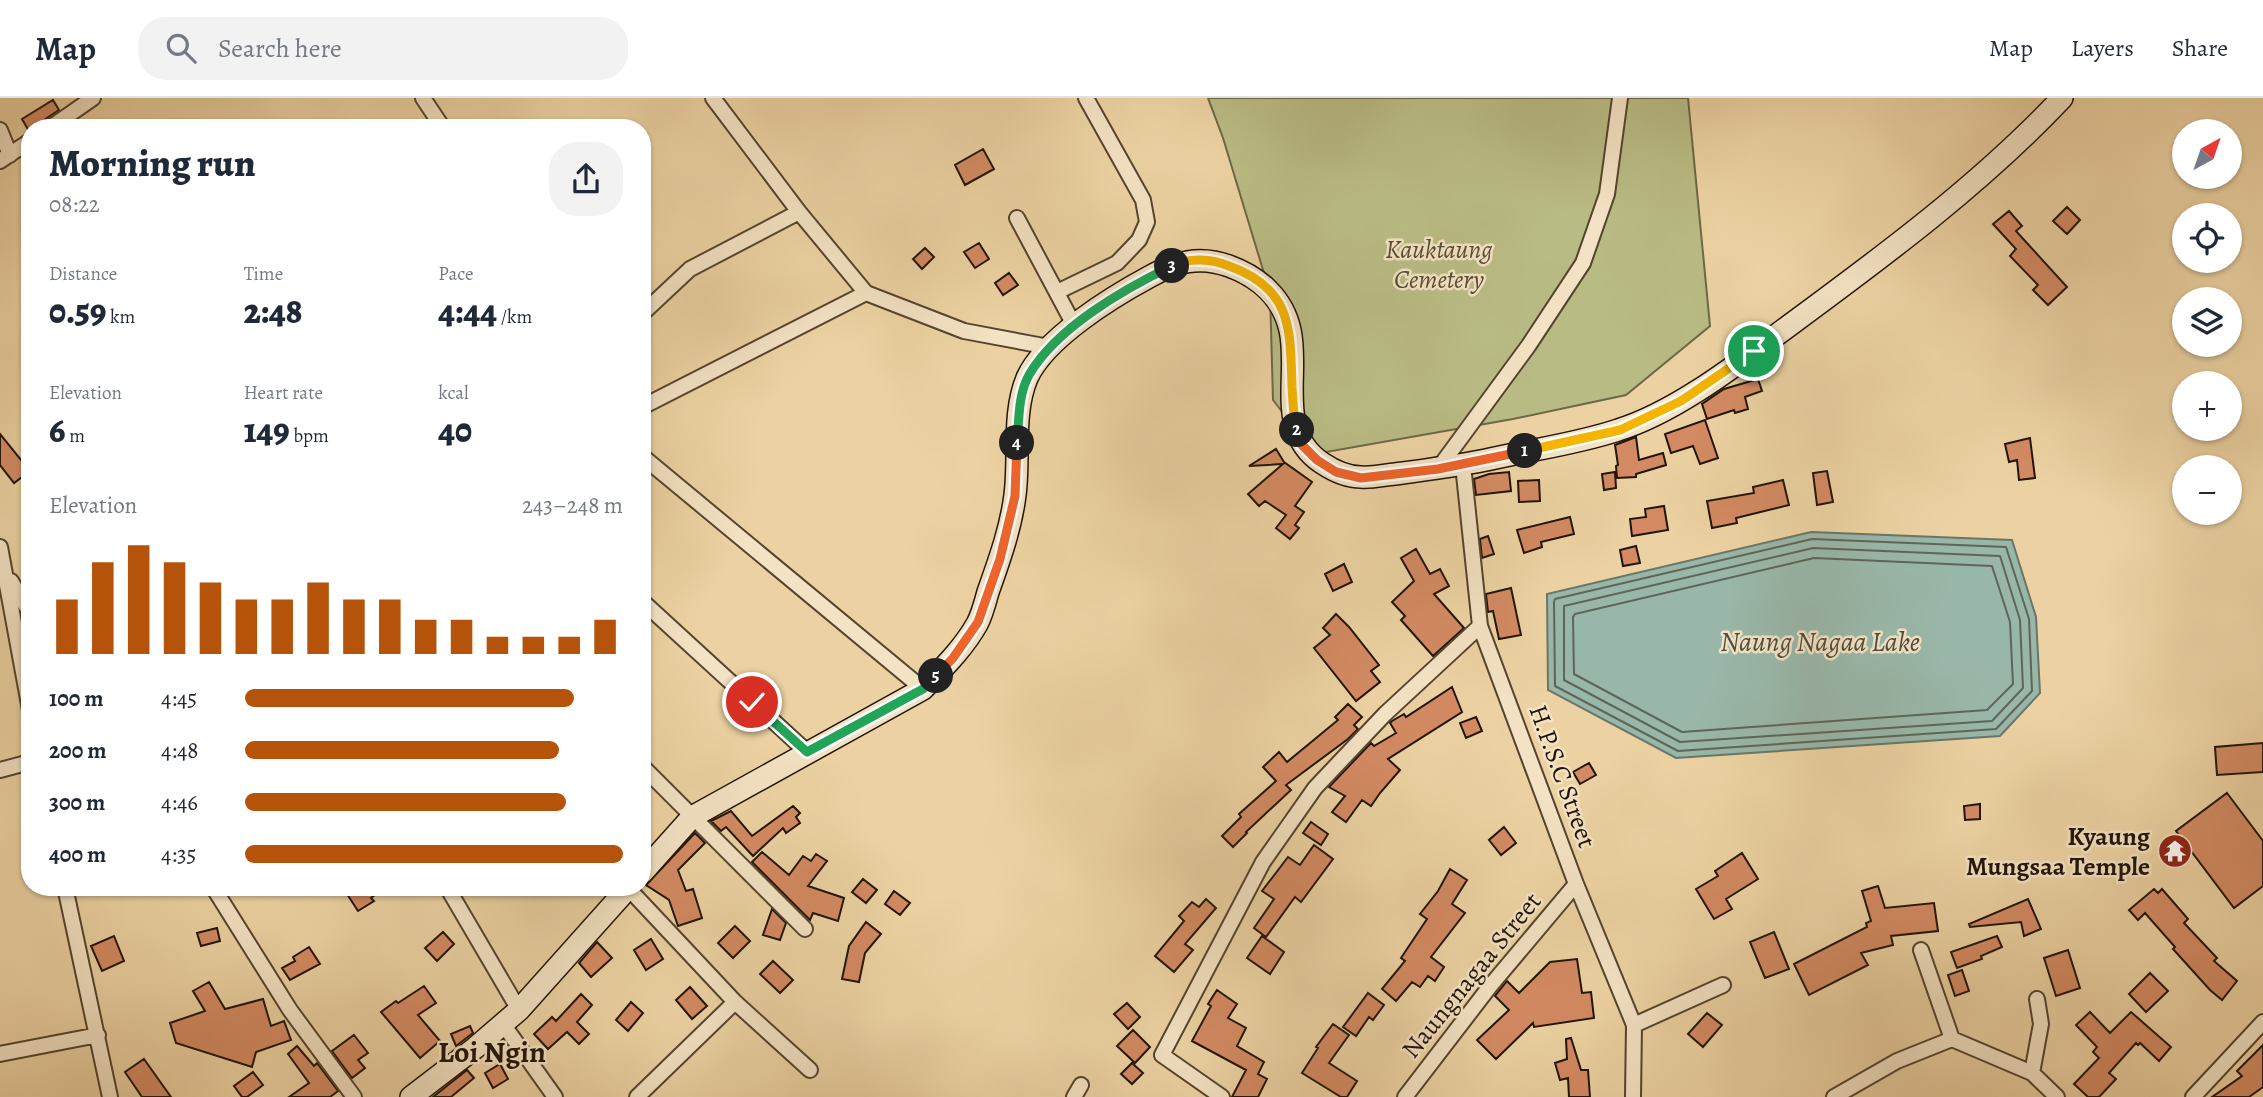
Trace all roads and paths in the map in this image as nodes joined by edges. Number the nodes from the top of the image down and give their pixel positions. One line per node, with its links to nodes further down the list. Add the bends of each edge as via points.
1 (93, 98): 7 (street)
2 (423, 98): 8 (street)
3 (713, 98): 12 (street)
4 (1086, 98): 14 (street, via 1143,200 1147,222 1139,240 1117,263)
5 (1620, 98): 22 (street, via 1607,194 1583,263)
6 (2063, 98): 21 (street, via 2027,135 1899,244 1681,401 1620,430)
7 (63, 119)
8 (437, 119)
9 (0, 130): 11 (street)
10 (21, 147): 11 (street)
11 (5, 158)
12 (799, 212): 15 (street); 16 (street, via 690,270)
13 (1017, 218): 14 (street)
14 (1057, 292): 17 (street)
15 (866, 293): 18 (street, via 964,331); 19 (street)
16 (651, 306)
17 (1074, 325): 18 (street); 22 (street, via 1148,277 1182,261 1217,261 1246,272 1266,286 1290,330 1294,412 1302,445 1336,472 1361,478)
18 (1049, 347): 29 (street, via 1027,377 1019,412 1015,496 978,622 953,658)
19 (651, 401)
20 (651, 463): 29 (street)
21 (1463, 465): 22 (street); 27 (street, H.P.S.C Street)
22 (1438, 469)
23 (0, 547): 24 (street)
24 (5, 571): 25 (street); 28 (street)
25 (21, 598)
26 (651, 609): 30 (street)
27 (1480, 626): 36 (street, H.P.S.C Street); 60 (street, via 1385,714 1315,788 1263,862 1162,1055)
28 (21, 660)
29 (923, 689): 30 (street)
30 (807, 752): 34 (street)
31 (21, 765): 32 (street)
32 (0, 771)
33 (651, 775): 34 (street)
34 (692, 817): 35 (street); 42 (street)
35 (651, 863)
36 (1576, 884): 49 (street, H.P.S.C Street); 61 (street, Naungnagaa Street)
37 (67, 896): 50 (street)
38 (219, 896): 56 (street, via 290,1010)
39 (450, 896): 47 (street)
40 (622, 896): 47 (street)
41 (636, 896): 46 (street)
42 (805, 929)
43 (1921, 950): 51 (street)
44 (1723, 985): 49 (street)
45 (2037, 999): 54 (street, via 2041,1024)
46 (735, 1002): 53 (street); 59 (street)
47 (511, 1017): 57 (street); 58 (street)
48 (2263, 1022): 65 (street)
49 (1634, 1025): 62 (street, H.P.S.C Street)
50 (98, 1035): 52 (street); 55 (street)
51 (1952, 1039): 54 (street); 63 (street, via 1897,1061)
52 (0, 1054)
53 (810, 1070)
54 (2032, 1073): 64 (street)
55 (110, 1097)
56 (354, 1097)
57 (411, 1097)
58 (555, 1097)
59 (637, 1097)
60 (1222, 1097)
61 (1405, 1097)
62 (1633, 1097)
63 (1834, 1097)
64 (2057, 1097)
65 (2193, 1097)

